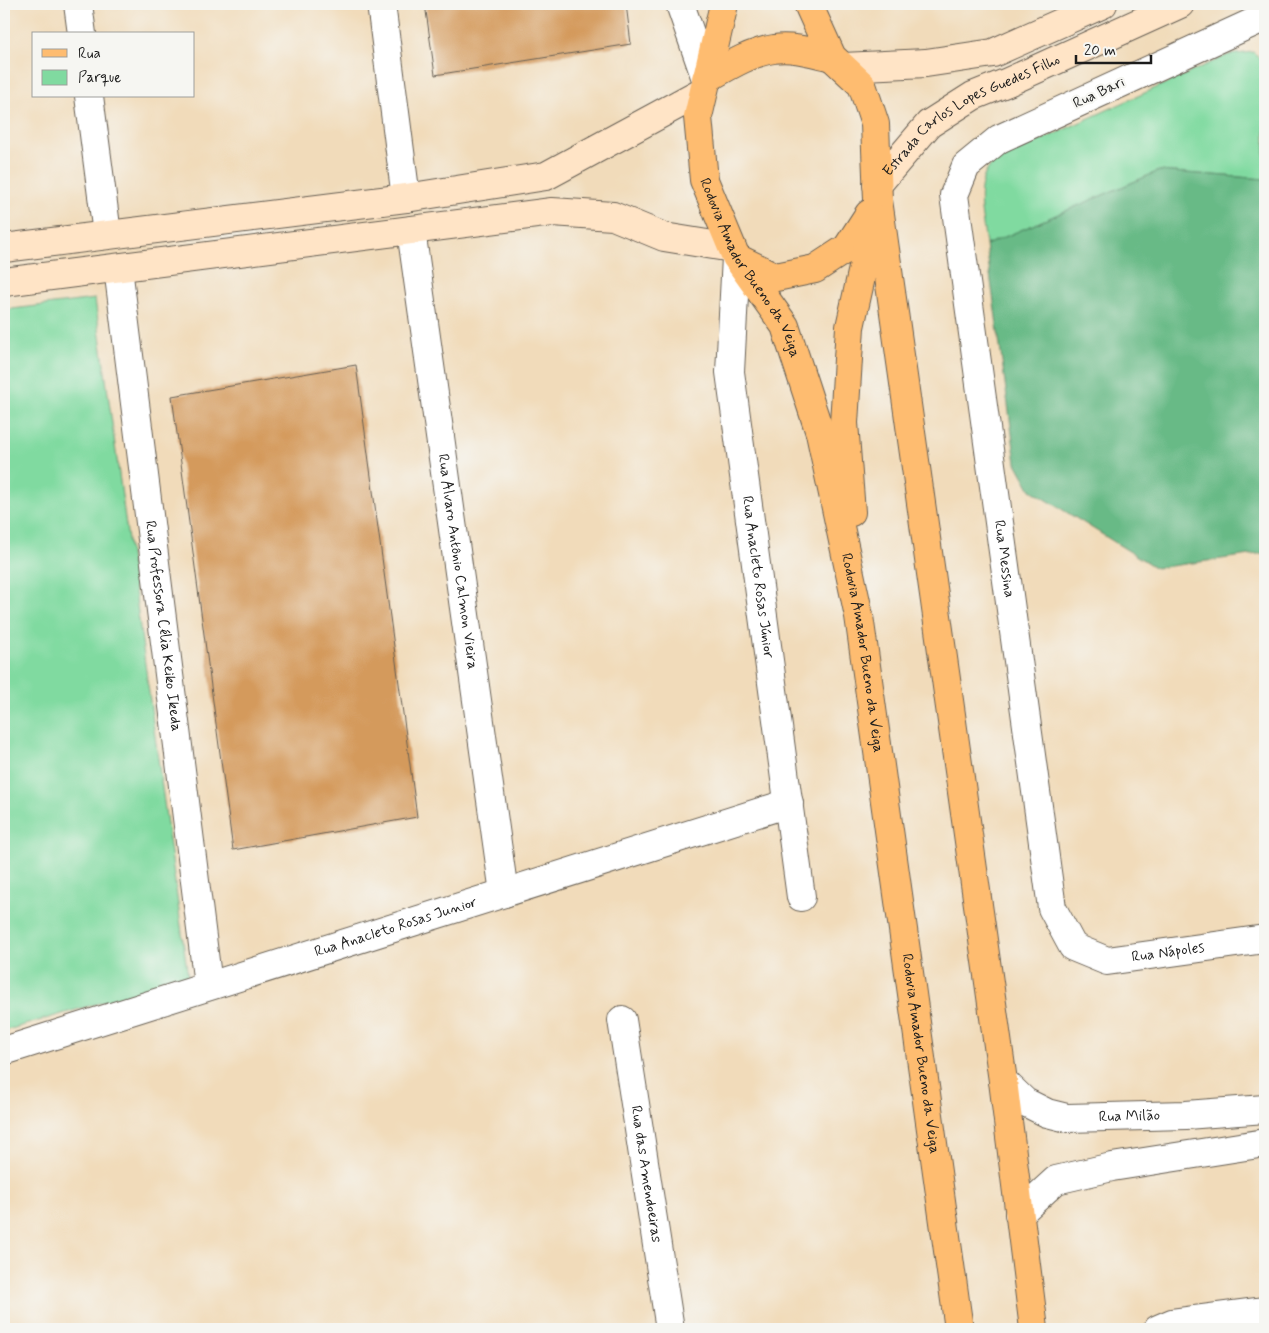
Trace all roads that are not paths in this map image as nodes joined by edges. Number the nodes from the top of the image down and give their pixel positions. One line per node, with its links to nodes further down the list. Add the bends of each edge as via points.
1 (78, 4): 9 (street)
2 (382, 4): 15 (street)
3 (680, 4): 11 (street)
4 (724, 4): 11 (main road, Rodovia Amador Bueno da Veiga)
5 (808, 4): 10 (main road)
6 (1103, 4): 10 (street, via 993,54 926,63)
7 (1180, 4): 14 (street, Estrada Carlos Lopes Guedes Filho, via 973,96 929,124)
8 (1265, 17): 13 (street, Rua Bari, via 1000,139)
9 (82, 32)
10 (838, 62): 11 (main road, via 803,50 774,49 737,62); 14 (main road, via 862,85 874,124)
11 (705, 85): 15 (street, via 546,176); 19 (main road, Rodovia Amador Bueno da Veiga, via 698,117 704,180)
12 (90, 98): 17 (street)
13 (966, 166): 27 (street, Rua Messina, via 954,195 1052,908)
14 (878, 193): 19 (main road, via 847,248 815,269 776,276); 22 (main road, via 850,327 844,423); 31 (main road)
15 (406, 198): 17 (street)
16 (411, 230): 19 (street, via 552,212 613,216 664,237); 20 (street); 24 (street, Rua Alvaro Antônio Calmon Vieira)
17 (106, 234): 18 (street)
18 (4, 248)
19 (734, 252): 22 (main road, Rodovia Amador Bueno da Veiga, via 784,326 820,433); 23 (street, Rua Anacleto Rosas Júnior, via 730,372)
20 (118, 268): 21 (street); 28 (street, Rua Professora Célia Keiko Ikeda)
21 (4, 282)
22 (859, 616): 37 (main road, Rodovia Amador Bueno da Veiga)
23 (789, 804): 24 (street, Rua Anacleto Rosas Junior); 25 (street, Rua Anacleto Rosas Júnior)
24 (504, 893): 28 (street, Rua Anacleto Rosas Junior)
25 (802, 897)
26 (1265, 939): 27 (street, Rua Nápoles, via 1107,961)
27 (1073, 947)
28 (208, 985): 30 (street, Rua Anacleto Rosas Junior)
29 (622, 1020): 36 (street, Rua das Amendoeiras)
30 (4, 1051)
31 (1003, 1081): 32 (street, Rua Milão, via 1025,1102 1067,1118); 34 (main road)
32 (1265, 1109)
33 (1265, 1143): 34 (street, via 1112,1167 1056,1180)
34 (1019, 1214): 38 (main road)
35 (1265, 1311): 39 (street, via 1172,1322)
36 (670, 1329)
37 (959, 1329)
38 (1034, 1329)
39 (1158, 1329)

